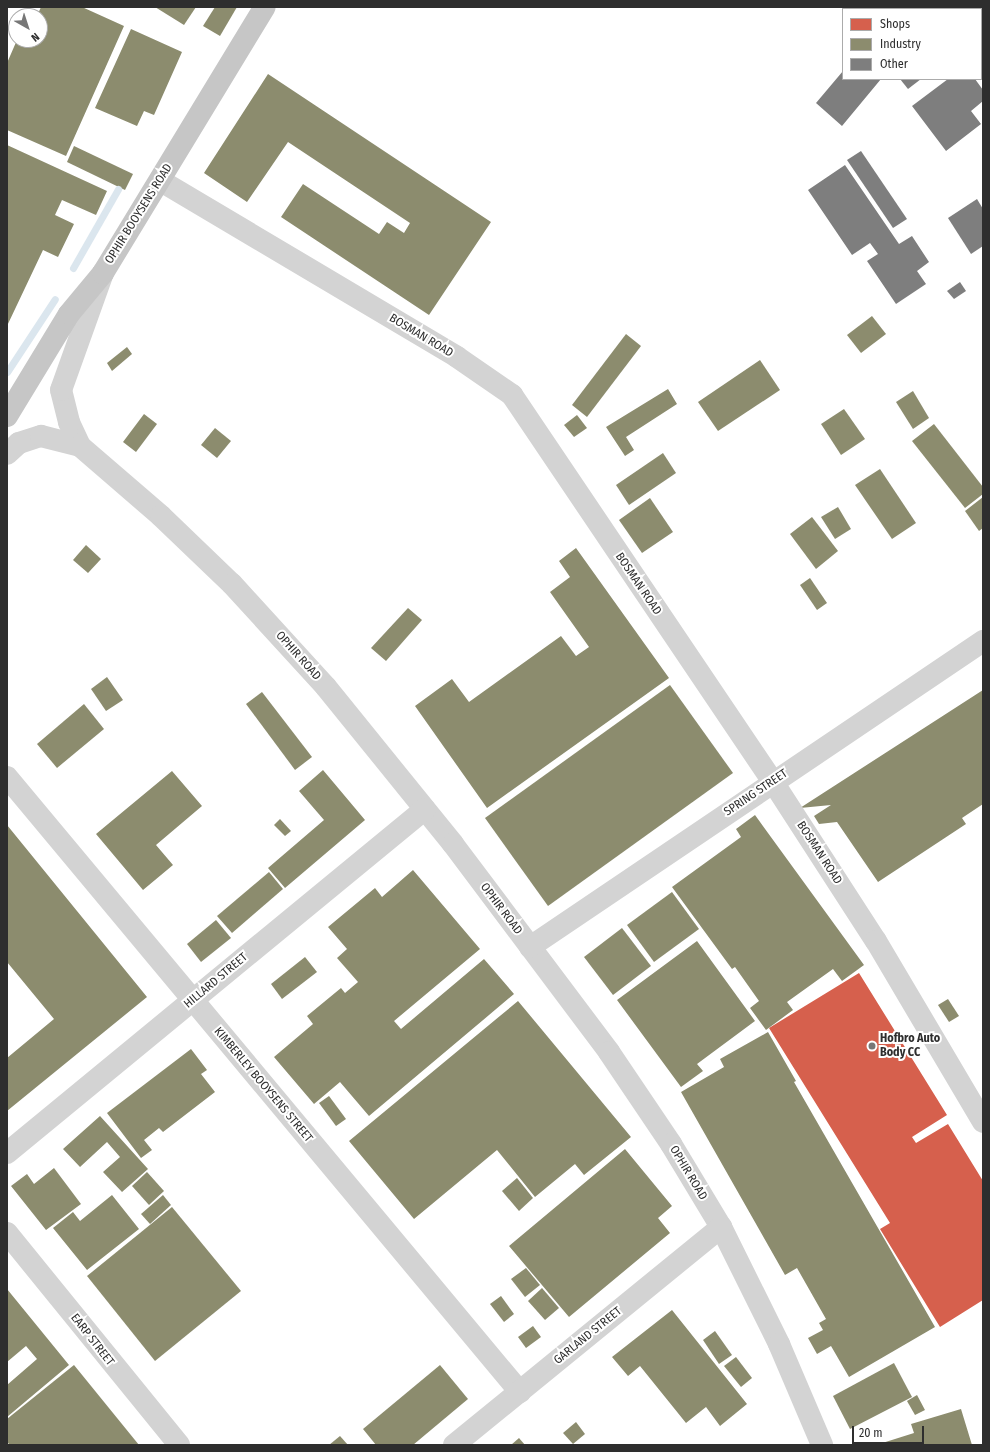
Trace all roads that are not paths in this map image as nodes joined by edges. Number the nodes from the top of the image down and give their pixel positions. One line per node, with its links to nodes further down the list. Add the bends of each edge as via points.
1 (264, 7): 2 (main road, OPHIR BOOYSENS ROAD)
2 (160, 181): 3 (main road, OPHIR BOOYSENS ROAD); 9 (street, BOSMAN ROAD, via 457,357 512,395)
3 (103, 273): 4 (main road, OPHIR BOOYSENS ROAD, via 69,314); 5 (street, via 61,390 68,422)
4 (7, 416)
5 (80, 446): 6 (street, via 41,436 19,443); 10 (street, OPHIR ROAD, via 161,516 262,615 326,687)
6 (7, 454)
7 (983, 641): 9 (street, SPRING STREET)
8 (7, 777): 12 (street, KIMBERLEY BOOYSENS STREET)
9 (773, 782): 11 (street, SPRING STREET); 13 (street, BOSMAN ROAD, via 876,941)
10 (425, 809): 11 (street, OPHIR ROAD); 12 (street, HILLARD STREET)
11 (530, 947): 15 (street, OPHIR ROAD, via 609,1052 671,1144)
12 (192, 1001): 14 (street, HILLARD STREET); 17 (street, KIMBERLEY BOOYSENS STREET)
13 (983, 1122)
14 (7, 1153)
15 (721, 1227): 17 (street, GARLAND STREET); 20 (street, OPHIR ROAD, via 779,1344)
16 (7, 1233): 18 (street, EARP STREET)
17 (520, 1392): 19 (street, GARLAND STREET)
18 (179, 1445)
19 (454, 1445)
20 (822, 1445)

